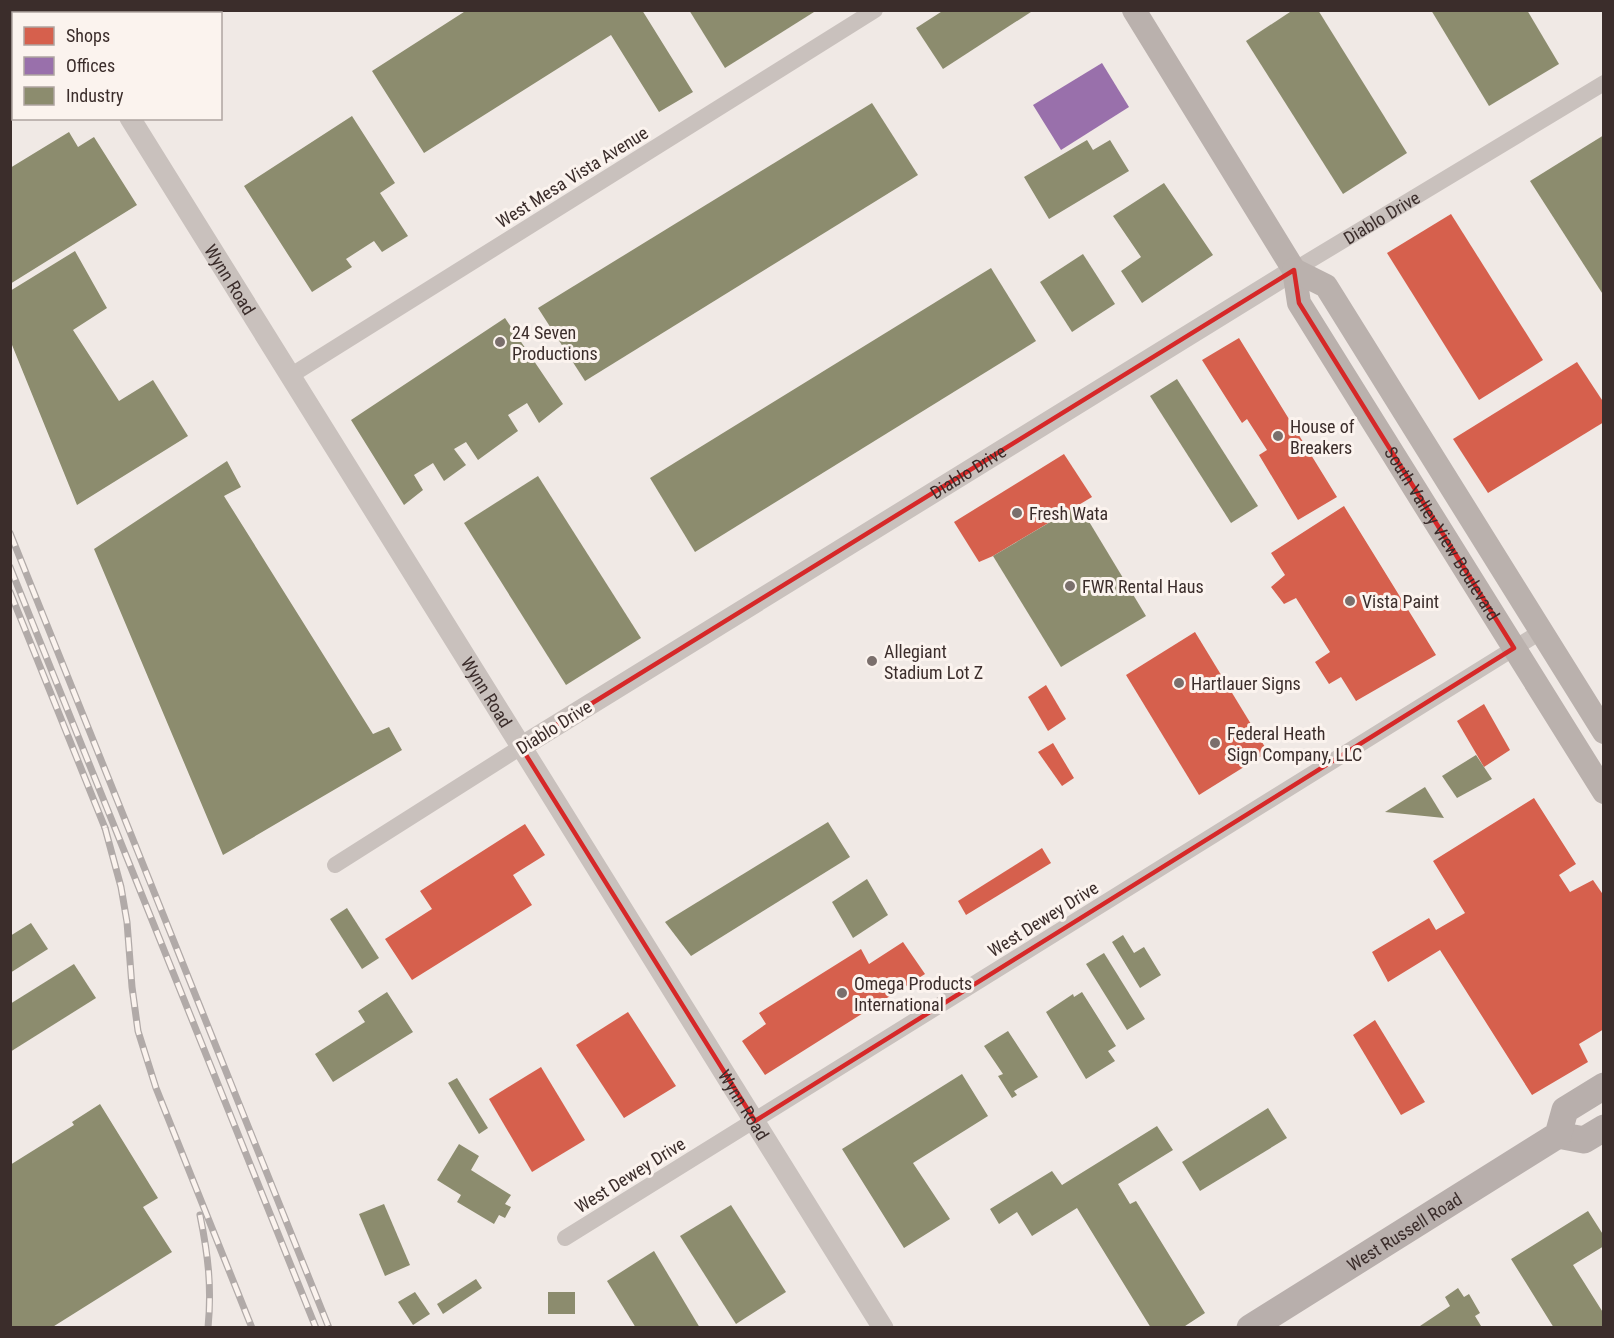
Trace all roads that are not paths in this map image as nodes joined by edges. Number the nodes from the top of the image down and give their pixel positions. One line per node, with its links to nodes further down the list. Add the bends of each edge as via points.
1 (875, 10): 6 (street, West Mesa Vista Avenue)
2 (1134, 10): 5 (main road, South Valley View Boulevard)
3 (1604, 83): 5 (street, Diablo Drive)
4 (131, 120): 6 (street, Wynn Road)
5 (1294, 270): 7 (main road, South Valley View Boulevard, via 1326,286); 8 (main road, South Valley View Boulevard, via 1299,303); 10 (street, Diablo Drive)
6 (290, 376): 10 (street, Wynn Road)
7 (1542, 632): 8 (street, West Dewey Drive); 9 (main road, South Valley View Boulevard)
8 (1514, 648): 11 (main road, South Valley View Boulevard); 14 (street, West Dewey Drive)
9 (1604, 732)
10 (521, 747): 12 (street, Diablo Drive); 14 (street, Wynn Road)
11 (1604, 792)
12 (335, 865)
13 (1604, 1086): 16 (main road, via 1565,1110)
14 (755, 1121): 17 (street, West Dewey Drive); 18 (street, Wynn Road)
15 (1604, 1128): 16 (main road, via 1584,1140)
16 (1558, 1135): 19 (main road, West Russell Road)
17 (565, 1238)
18 (884, 1328)
19 (1250, 1328)

